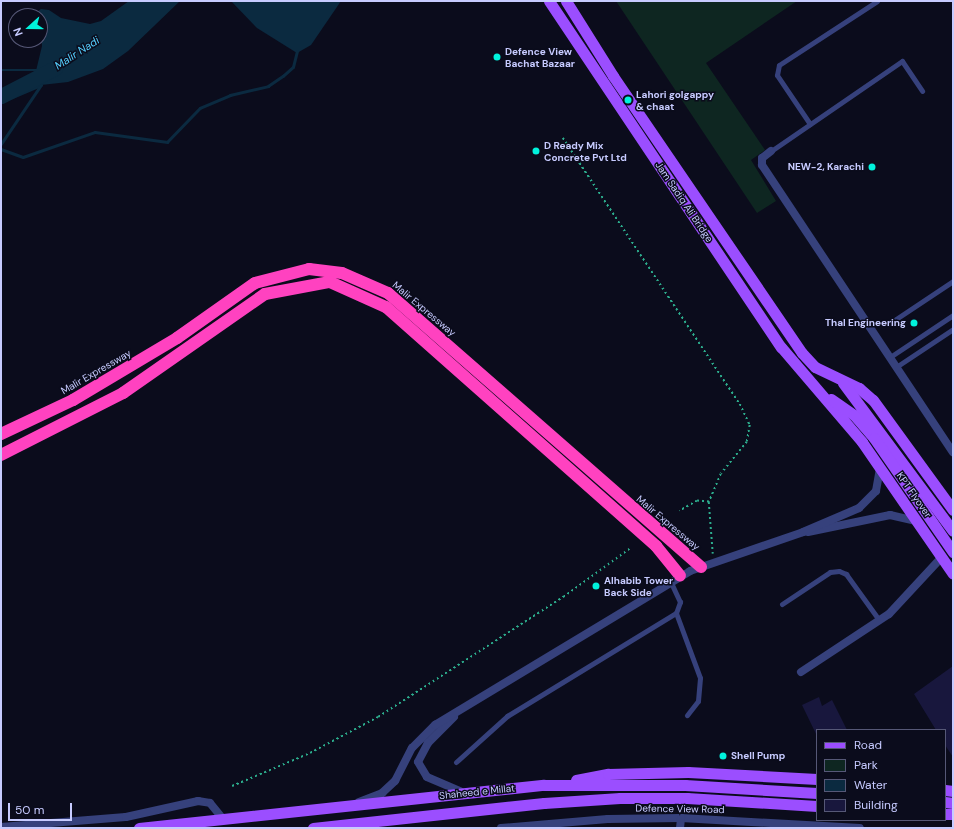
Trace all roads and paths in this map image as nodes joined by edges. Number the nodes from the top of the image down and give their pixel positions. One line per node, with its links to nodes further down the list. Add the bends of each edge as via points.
1 (549, 1): 15 (main road, Jam Sadiq Ali Bridge, via 781,347)
2 (566, 1): 14 (main road, Jam Sadiq Ali Bridge, via 613,76 802,353 815,366)
3 (877, 1): 5 (lane, via 779,65 777,75)
4 (922, 91): 5 (lane, via 902,61)
5 (810, 124): 7 (lane)
6 (563, 138): 21 (path, via 750,425 747,442 720,474)
7 (771, 151): 12 (street, via 762,158 762,165)
8 (953, 281): 10 (lane)
9 (953, 315): 12 (lane)
10 (890, 323)
11 (953, 329): 13 (lane)
12 (890, 357): 13 (street)
13 (896, 367): 18 (street)
14 (842, 382): 17 (main road); 22 (main road, via 859,388 873,400)
15 (827, 397): 17 (main road); 20 (main road)
16 (1, 434): 31 (highway, Malir Expressway, via 73,400 177,338 256,282 309,269 342,273 388,293)
17 (877, 434): 25 (main road, KPT Flyover); 28 (main road, KPT Flyover)
18 (953, 452)
19 (1, 455): 33 (highway, via 123,393 264,294 330,282 386,307 656,546)
20 (880, 469): 24 (main road); 26 (street, via 880,483 869,501)
21 (709, 502): 23 (path, via 697,501); 30 (path)
22 (953, 510)
23 (680, 511)
24 (916, 521): 26 (street, via 890,515); 29 (main road)
25 (953, 531)
26 (803, 532): 30 (street)
27 (628, 549): 43 (path, via 563,597 378,717 310,753)
28 (953, 552)
29 (941, 558): 32 (main road); 36 (street, via 889,614)
30 (713, 562): 31 (street)
31 (701, 567): 33 (street)
32 (953, 574)
33 (675, 579): 35 (lane, via 680,602); 38 (street)
34 (782, 604): 36 (lane, via 830,572 839,571 846,574)
35 (676, 613): 39 (lane, via 700,678 698,702); 40 (lane, via 507,716)
36 (879, 620): 37 (street)
37 (801, 672)
38 (458, 712): 44 (street, via 428,743 418,762 420,770 436,784); 46 (street, via 424,732 395,781 382,793)
39 (687, 715)
40 (456, 762)
41 (816, 779): 42 (main road, via 648,772 608,774)
42 (544, 785): 44 (main road, Shaheed e Millat); 45 (main road, Shaheed e Millat, via 685,785)
43 (232, 786)
44 (469, 793): 46 (main road, Shaheed e Millat)
45 (816, 793)
46 (345, 806): 49 (main road, Shaheed e Millat)
47 (816, 806): 52 (main road, Shaheed e Millat, via 687,798 620,798 544,803)
48 (681, 818): 53 (street, Defence View Road, via 608,819); 54 (street); 55 (street, Defence View Road)
49 (223, 820): 50 (street, via 210,803 203,801 126,816); 51 (main road, Shaheed e Millat)
50 (1, 827)
51 (139, 828)
52 (313, 828)
53 (501, 828)
54 (680, 828)
55 (860, 828)

